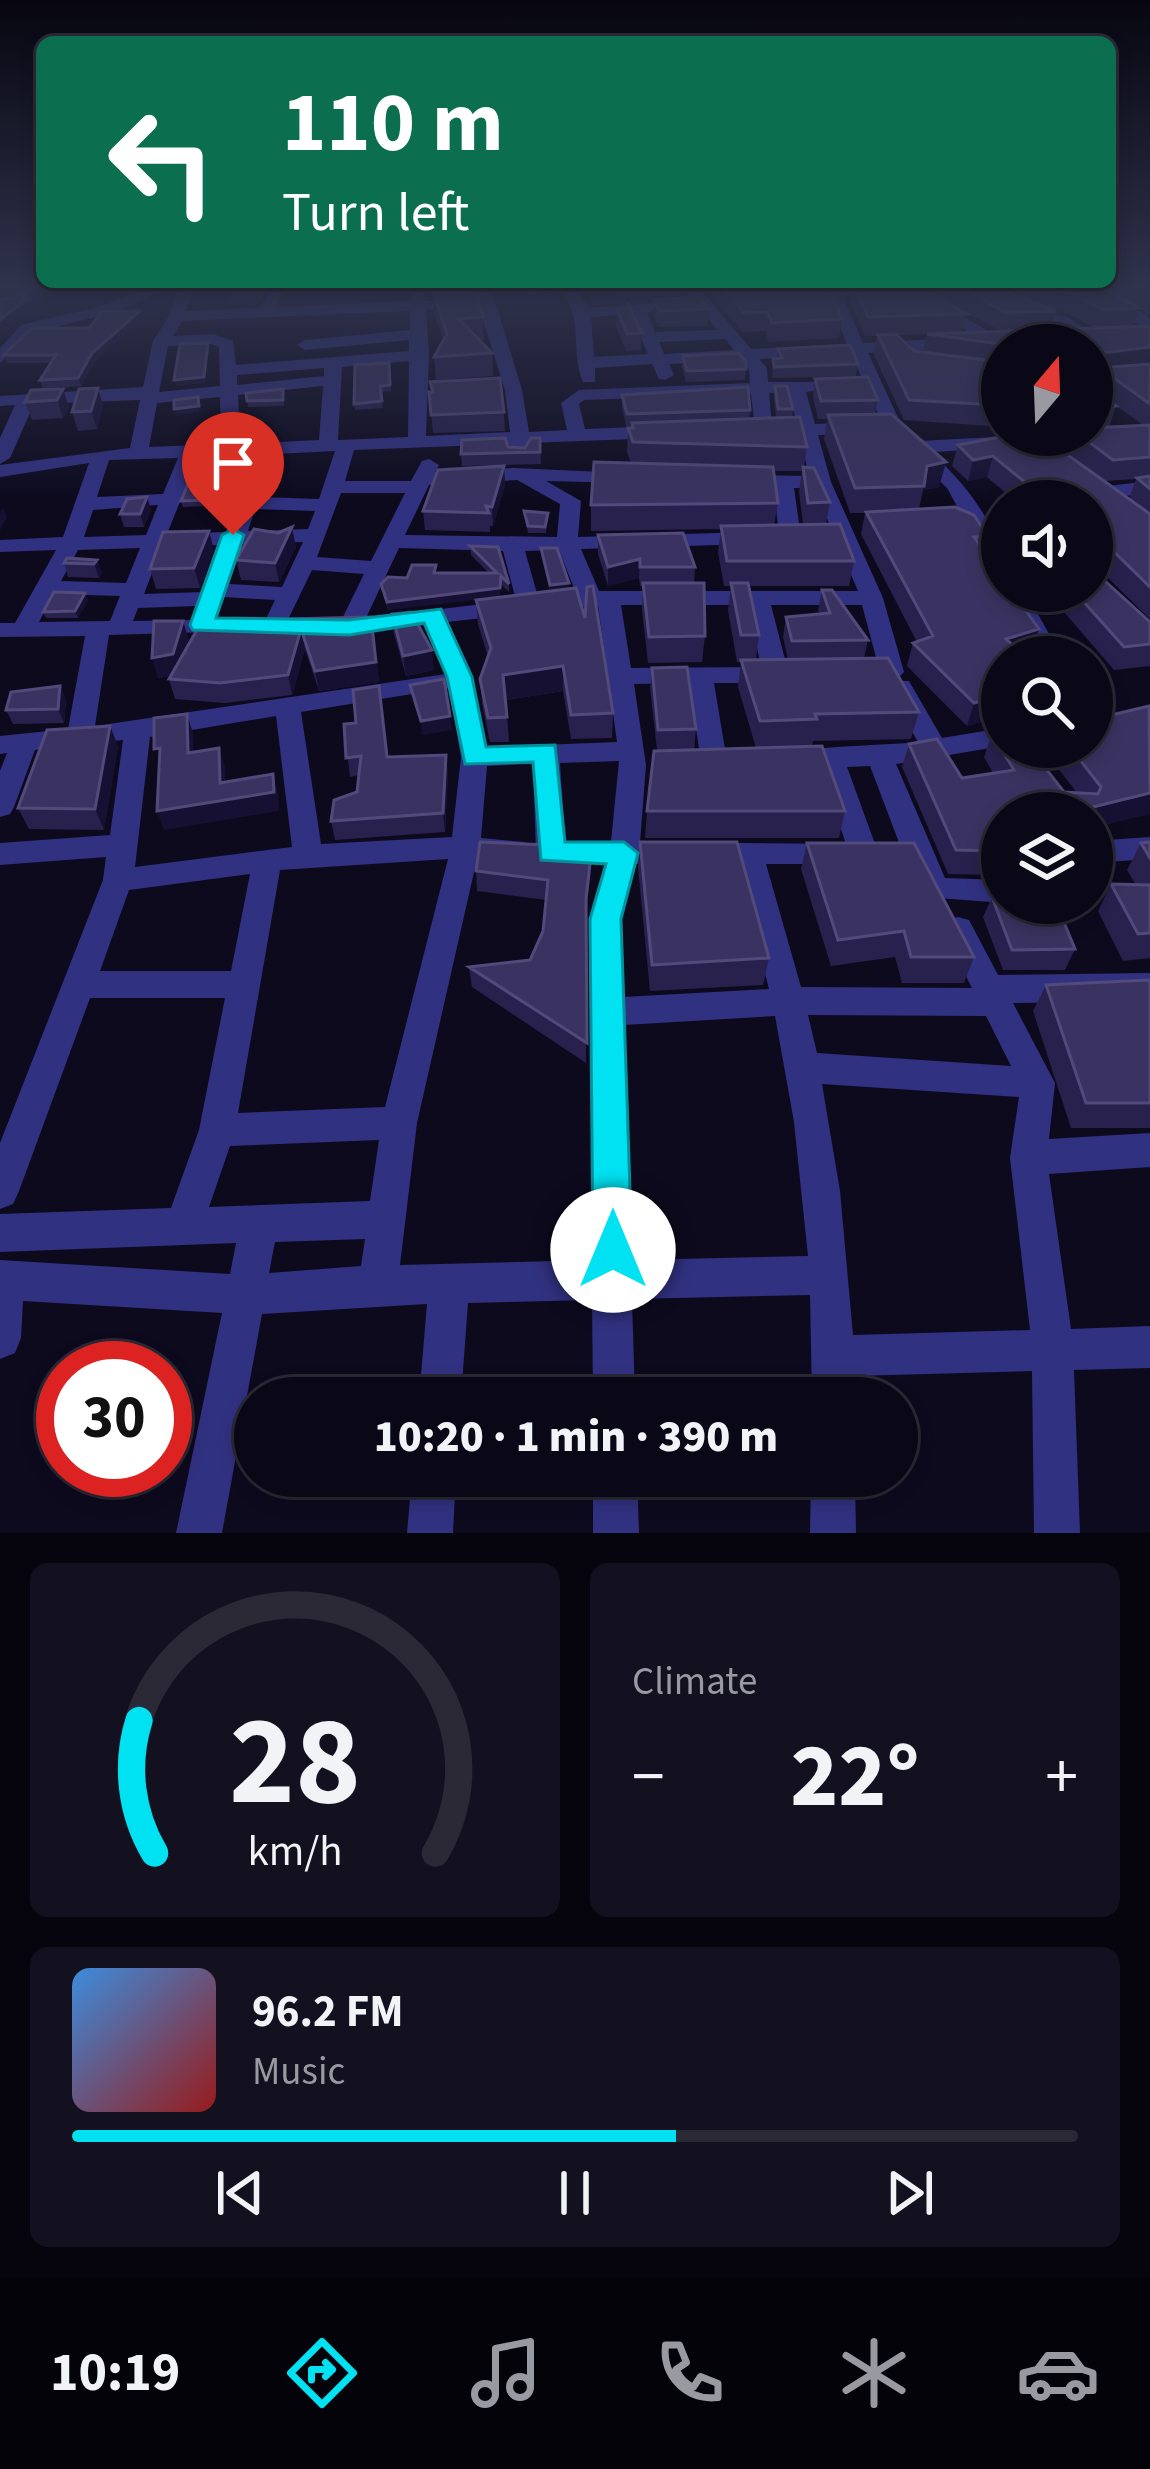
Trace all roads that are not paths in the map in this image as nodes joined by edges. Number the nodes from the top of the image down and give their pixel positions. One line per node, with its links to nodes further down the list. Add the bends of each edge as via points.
1 (157, 360): 29 (street)
2 (225, 360): 17 (street)
3 (295, 360): 15 (street)
4 (348, 360): 18 (street)
5 (422, 360): 42 (street, via 431,391)
6 (503, 360): 20 (street)
7 (584, 360): 13 (street)
8 (658, 360): 19 (street)
9 (749, 360): 16 (street)
10 (800, 360): 16 (street)
11 (863, 360): 21 (street)
12 (912, 360): 14 (street)
13 (584, 363): 19 (street); 28 (street)
14 (934, 364)
15 (291, 365): 17 (street); 18 (street)
16 (756, 370): 19 (street); 22 (street); 26 (street); 35 (street, via 754,431)
17 (227, 371): 27 (street)
18 (333, 371): 27 (street); 44 (street)
19 (664, 378): 26 (street); 28 (street); 36 (street, via 679,431)
20 (511, 385): 25 (street); 38 (street)
21 (874, 385): 24 (street); 34 (street)
22 (796, 386): 23 (street); 35 (street)
23 (831, 386)
24 (852, 386)
25 (481, 388)
26 (722, 389): 32 (street)
27 (230, 392): 29 (street); 47 (street)
28 (594, 393): 37 (street, via 570,403)
29 (149, 395): 30 (street); 49 (street)
30 (28, 398): 31 (street); 52 (street)
31 (0, 401)
32 (723, 410)
33 (1113, 416): 40 (street)
34 (893, 427): 35 (street); 45 (street)
35 (807, 430): 58 (street)
36 (622, 433): 37 (street); 54 (street, via 635,479)
37 (577, 434): 38 (street)
38 (521, 437): 41 (street); 54 (street)
39 (1113, 438): 40 (street)
40 (1145, 438)
41 (440, 442): 42 (street); 59 (street)
42 (416, 443): 44 (street)
43 (981, 443): 45 (street)
44 (337, 446): 46 (street); 62 (street)
45 (918, 447): 68 (street)
46 (268, 448): 47 (street); 64 (street)
47 (231, 449): 48 (street)
48 (190, 452): 49 (street); 63 (street)
49 (138, 454): 50 (street)
50 (100, 455): 53 (street); 65 (street)
51 (1053, 456): 55 (street)
52 (0, 458)
53 (0, 471)
54 (514, 474): 59 (street); 78 (street, via 571,501)
55 (1083, 480)
56 (722, 481): 57 (street)
57 (782, 482): 58 (street); 73 (street)
58 (821, 482): 70 (street)
59 (421, 483): 62 (street); 76 (street)
60 (1113, 483): 61 (street)
61 (1150, 487)
62 (330, 496): 64 (street); 72 (street)
63 (172, 499): 65 (street); 75 (street)
64 (244, 503): 71 (street)
65 (87, 504): 77 (street)
66 (1113, 504): 69 (street)
67 (981, 515): 68 (street)
68 (964, 516): 74 (street)
69 (1133, 520)
70 (852, 528): 73 (street); 89 (street)
71 (233, 535): 72 (street); 75 (street); 84 (street)
72 (316, 535): 81 (street)
73 (790, 537): 78 (street)
74 (981, 539)
75 (156, 540): 77 (street); 86 (street)
76 (390, 541): 79 (street); 82 (street)
77 (72, 542): 80 (street); 83 (street)
78 (567, 542): 79 (street); 88 (street)
79 (512, 545): 90 (street)
80 (0, 546)
81 (304, 563): 82 (street); 85 (street)
82 (374, 568): 95 (street)
83 (46, 587): 86 (street); 96 (street)
84 (213, 594): 85 (street); 86 (street); 92 (street)
85 (291, 594): 94 (street)
86 (132, 595): 93 (street)
87 (757, 596): 88 (street); 89 (street); 99 (street, via 787,675)
88 (599, 598): 90 (street); 100 (street)
89 (872, 598): 97 (street)
90 (527, 604): 91 (street)
91 (432, 614): 95 (street); 101 (street)
92 (202, 625): 93 (street); 94 (street)
93 (109, 627): 96 (street); 104 (street)
94 (274, 627): 95 (street)
95 (349, 628)
96 (12, 629)
97 (892, 673): 98 (street); 107 (street)
98 (845, 674)
99 (700, 675): 100 (street); 111 (street, via 727,760)
100 (624, 676): 112 (street)
101 (460, 677): 102 (street); 110 (street)
102 (288, 709): 103 (street); 124 (street)
103 (138, 730): 104 (street); 114 (street)
104 (80, 736): 106 (street)
105 (981, 741): 107 (street)
106 (12, 744): 113 (street)
107 (935, 749): 109 (street)
108 (546, 752): 110 (street); 112 (street); 118 (street)
109 (880, 757): 111 (street); 123 (street)
110 (474, 758): 115 (street)
111 (830, 758): 121 (street)
112 (640, 760): 119 (street)
113 (0, 807)
114 (122, 845): 122 (street); 126 (street)
115 (466, 846): 118 (street); 124 (street); 136 (street)
116 (1113, 846): 117 (street)
117 (1150, 848)
118 (551, 853): 119 (street)
119 (624, 853): 120 (street); 133 (street, via 605,919)
120 (748, 853): 121 (street); 132 (street)
121 (863, 853): 123 (street)
122 (0, 854)
123 (917, 854): 127 (street, via 936,889); 131 (street)
124 (308, 857): 125 (street)
125 (267, 862): 126 (street); 129 (street)
126 (118, 880): 128 (street)
127 (981, 891)
128 (80, 984): 129 (street); 140 (street)
129 (244, 985): 137 (street)
130 (1150, 987): 131 (street)
131 (993, 996): 132 (street); 135 (street)
132 (792, 1001): 133 (street); 134 (street)
133 (608, 1012): 147 (street)
134 (806, 1068): 135 (street); 145 (street)
135 (1038, 1083): 139 (street)
136 (399, 1123): 137 (street); 141 (street)
137 (217, 1130): 142 (street)
138 (1150, 1150): 139 (street)
139 (1028, 1158): 153 (street)
140 (0, 1191)
141 (386, 1219): 143 (street); 148 (street)
142 (184, 1224): 143 (street); 144 (street)
143 (259, 1226): 150 (street)
144 (0, 1233)
145 (830, 1275): 147 (street); 156 (street)
146 (2, 1282): 150 (street); 151 (street)
147 (613, 1283): 149 (street); 155 (street)
148 (378, 1285): 149 (street); 150 (street)
149 (449, 1285): 154 (street)
150 (249, 1295): 160 (street)
151 (0, 1338)
152 (1150, 1347): 153 (street)
153 (1053, 1352): 156 (street); 164 (street)
154 (442, 1377)
155 (614, 1377)
156 (833, 1377)
157 (433, 1497): 161 (street)
158 (615, 1497): 162 (street)
159 (833, 1497): 163 (street)
160 (199, 1533)
161 (430, 1533)
162 (616, 1533)
163 (832, 1533)
164 (1057, 1533)

